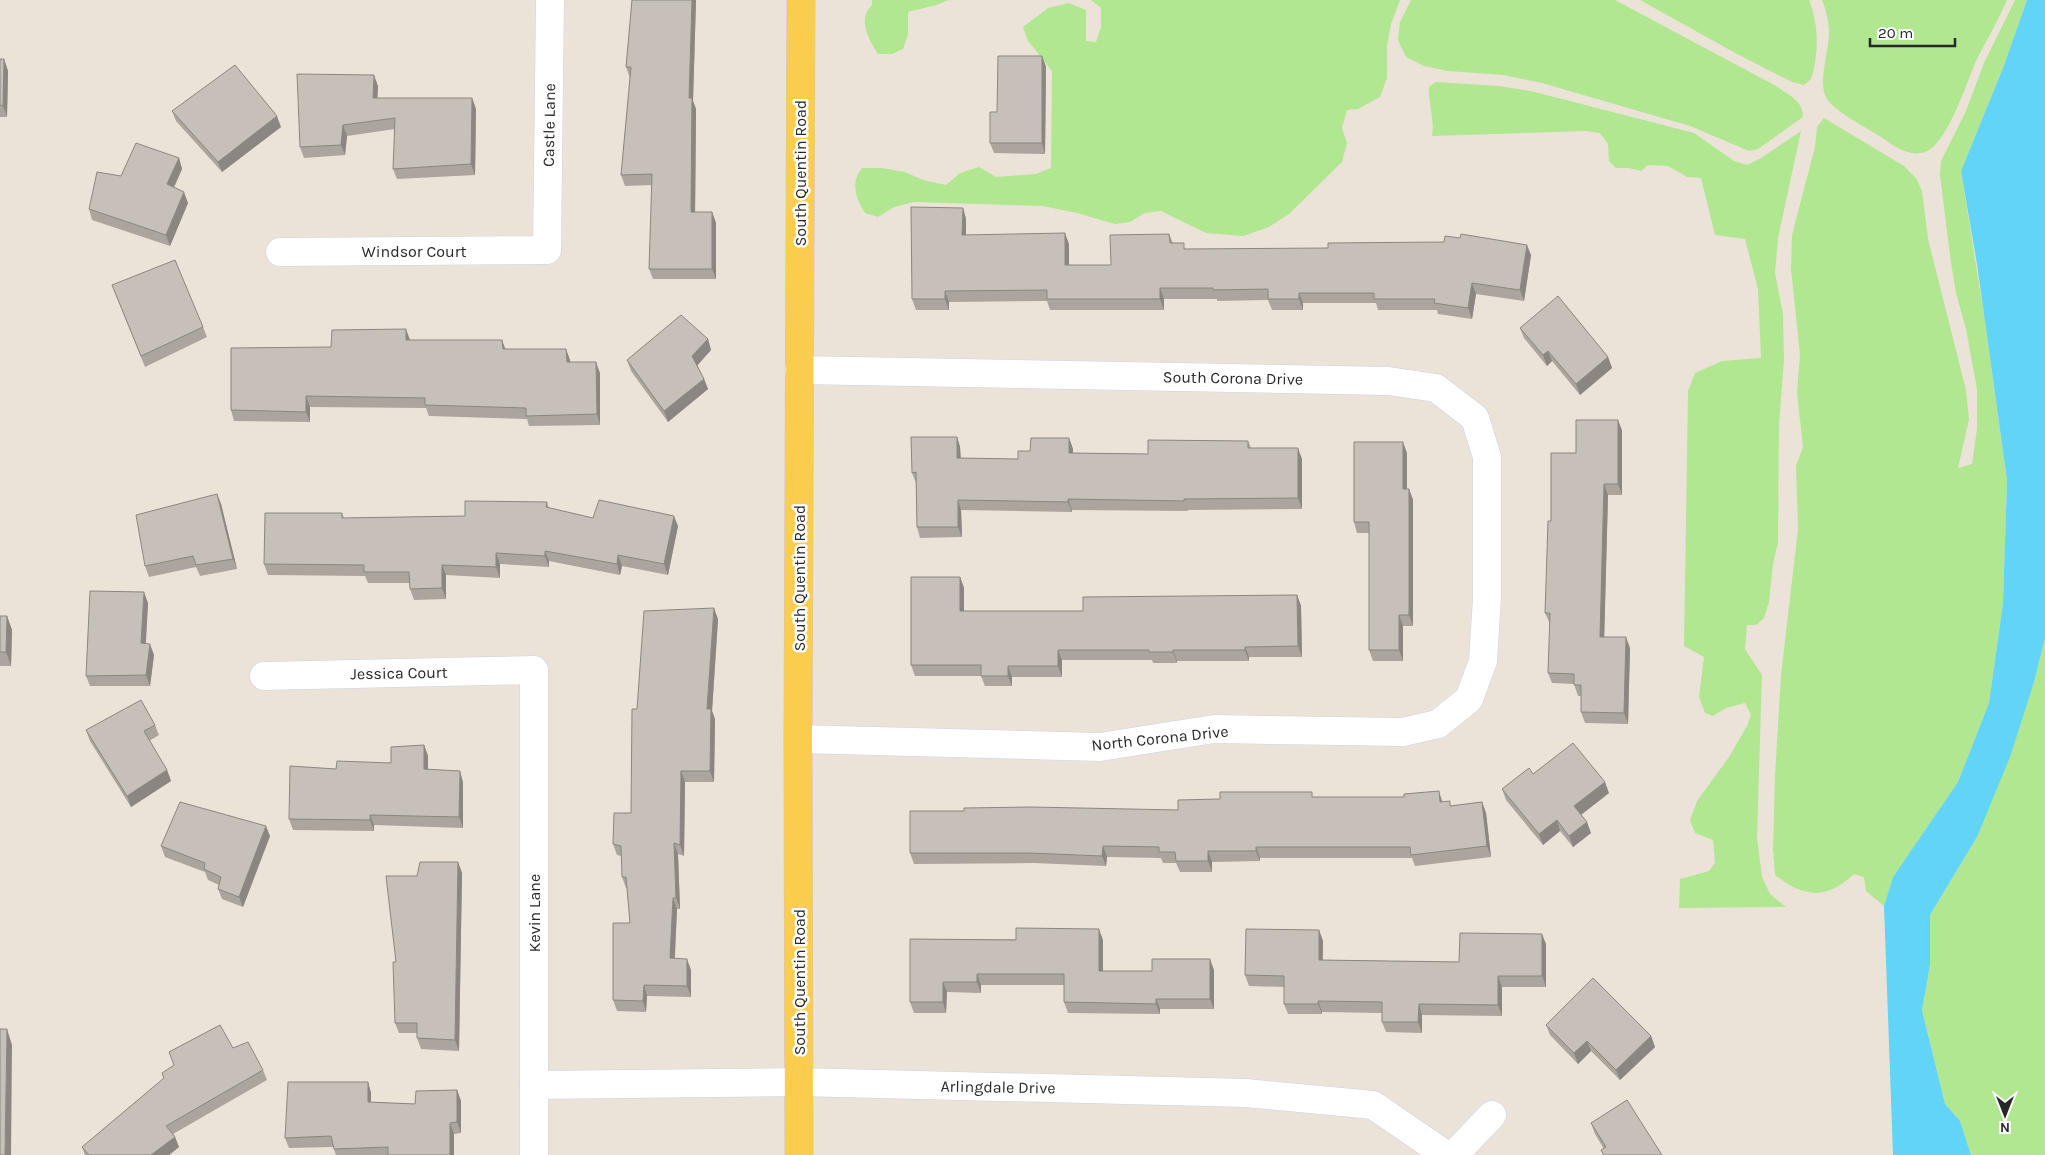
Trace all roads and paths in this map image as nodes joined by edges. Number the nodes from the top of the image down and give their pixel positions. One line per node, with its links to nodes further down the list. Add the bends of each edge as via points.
1 (550, 0): 3 (street, Castle Lane)
2 (801, 0): 5 (main road, South Quentin Road)
3 (547, 250): 4 (street, Windsor Court)
4 (280, 252)
5 (799, 370): 6 (street, South Corona Drive, via 1388,381 1436,388 1475,418 1487,457); 9 (main road, South Quentin Road)
6 (1487, 598): 9 (street, North Corona Drive, via 1483,661 1469,699 1438,724 1403,732 1214,729 1100,747)
7 (534, 670): 8 (street, Jessica Court); 11 (street, Kevin Lane)
8 (264, 676)
9 (798, 739): 10 (main road, South Quentin Road)
10 (798, 1082): 11 (street, Arlingdale Drive); 14 (main road, South Quentin Road); 15 (street, Arlingdale Drive, via 1246,1093 1373,1106)
11 (534, 1085): 13 (street, Kevin Lane)
12 (1492, 1115): 16 (street)
13 (534, 1155)
14 (799, 1155)
15 (1446, 1155)
16 (1454, 1155)

